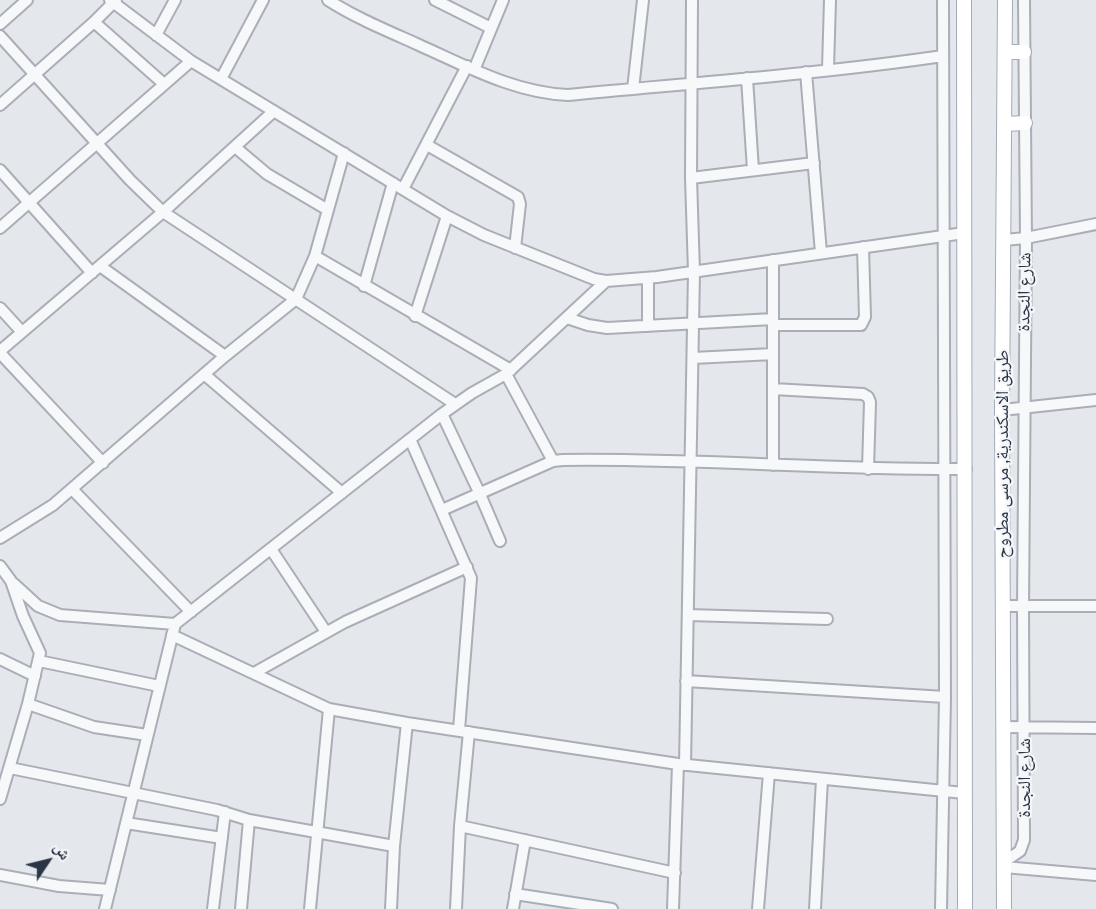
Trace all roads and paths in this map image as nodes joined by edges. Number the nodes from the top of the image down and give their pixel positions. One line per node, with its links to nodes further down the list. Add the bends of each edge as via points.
1 (27, 0): 16 (street)
2 (175, 0): 18 (street)
3 (262, 0): 29 (street)
4 (328, 0): 24 (street)
5 (435, 0): 17 (street)
6 (503, 0): 17 (street)
7 (643, 0): 32 (street)
8 (693, 0): 30 (street)
9 (830, 0): 25 (street)
10 (943, 0): 22 (street)
11 (964, 0): 53 (main road, طريق الاسكندرية, مرسى مطروح)
12 (1005, 0): 20 (main road, طريق الاسكندرية, مرسى مطروح)
13 (1024, 0): 21 (street, شارع النجدة)
14 (113, 1): 15 (street); 18 (street)
15 (94, 22): 27 (street); 31 (street)
16 (0, 24)
17 (491, 28): 24 (street)
18 (156, 35): 23 (street)
19 (0, 36): 27 (street)
20 (1005, 52): 21 (main road); 36 (main road, طريق الاسكندرية, مرسى مطروح)
21 (1024, 52): 35 (street, شارع النجدة)
22 (943, 56): 25 (street); 54 (street)
23 (191, 61): 29 (street); 31 (street)
24 (470, 68): 32 (street, via 522,88 552,94); 38 (street)
25 (828, 69): 26 (street)
26 (806, 72): 28 (street); 41 (street)
27 (35, 74): 33 (street); 37 (street)
28 (747, 78): 30 (street); 43 (street)
29 (221, 79): 34 (street)
30 (691, 83): 32 (street); 44 (street)
31 (164, 84): 37 (street)
32 (633, 89)
33 (0, 105)
34 (274, 111): 39 (street); 40 (street)
35 (1025, 123): 36 (main road); 55 (street, شارع النجدة)
36 (1005, 124): 56 (main road, طريق الاسكندرية, مرسى مطروح)
37 (97, 142): 47 (street); 49 (street)
38 (427, 144): 46 (street); 58 (street, via 518,197)
39 (235, 147): 48 (street, via 267,174); 49 (street)
40 (344, 153): 45 (street); 48 (street)
41 (814, 163): 43 (street); 59 (street)
42 (0, 170): 47 (street)
43 (753, 170): 44 (street)
44 (691, 178): 63 (street)
45 (393, 183): 46 (street); 66 (street)
46 (403, 189): 50 (street)
47 (30, 202): 52 (street); 62 (street)
48 (328, 210): 60 (street)
49 (163, 212): 62 (street); 67 (street)
50 (447, 216): 58 (street); 69 (street)
51 (1096, 224): 55 (street)
52 (0, 228)
53 (964, 233): 54 (street); 93 (main road, طريق الاسكندرية, مرسى مطروح)
54 (943, 237): 57 (street); 92 (street)
55 (1026, 238): 56 (street); 84 (street, شارع النجدة)
56 (1004, 240): 85 (main road, طريق الاسكندرية, مرسى مطروح)
57 (863, 247): 59 (street); 71 (street, via 865,317 861,326)
58 (514, 248): 65 (street)
59 (821, 253): 61 (street)
60 (315, 256): 66 (street); 67 (street)
61 (773, 260): 63 (street); 71 (street)
62 (96, 270): 74 (street); 77 (street)
63 (694, 272): 64 (street); 72 (street)
64 (648, 278): 65 (street); 73 (street)
65 (606, 281): 70 (street)
66 (364, 286): 69 (street)
67 (296, 299): 77 (street); 83 (street)
68 (0, 308): 74 (street)
69 (415, 316): 79 (street)
70 (567, 318): 73 (street, via 597,327); 79 (street)
71 (773, 322): 72 (street); 76 (street)
72 (693, 324): 73 (street); 78 (street)
73 (648, 326)
74 (22, 332): 75 (street)
75 (0, 352): 89 (street)
76 (773, 354): 78 (street); 81 (street)
77 (225, 356): 80 (street)
78 (693, 358): 90 (street)
79 (508, 372): 83 (street); 88 (street)
80 (204, 374): 89 (street); 97 (street)
81 (773, 389): 91 (street); 94 (street, via 868,397)
82 (1096, 400): 84 (street)
83 (455, 404): 86 (street)
84 (1024, 407): 85 (street); 106 (street, شارع النجدة)
85 (1002, 410): 105 (main road, طريق الاسكندرية, مرسى مطروح)
86 (442, 414): 87 (street); 96 (street)
87 (410, 439): 97 (street); 98 (street)
88 (553, 461): 90 (street); 96 (street)
89 (103, 463): 95 (street)
90 (691, 463): 91 (street); 109 (street)
91 (773, 465): 94 (street)
92 (944, 469): 93 (street); 94 (street); 119 (street)
93 (966, 469): 134 (main road, طريق الاسكندرية, مرسى مطروح)
94 (868, 470)
95 (72, 489): 99 (street, via 30,521); 108 (street)
96 (479, 492): 98 (street); 100 (street)
97 (342, 493): 101 (street)
98 (442, 510): 103 (street)
99 (1, 536)
100 (500, 541)
101 (271, 549): 108 (street); 112 (street)
102 (0, 566): 104 (street)
103 (467, 567): 112 (street); 126 (street, via 471,585)
104 (11, 581): 111 (street, via 38,606 60,615); 114 (street, via 38,649)
105 (1004, 606): 106 (street); 123 (main road, طريق الاسكندرية, مرسى مطروح)
106 (1023, 606): 107 (street); 124 (street, شارع النجدة)
107 (1096, 606)
108 (191, 612): 111 (street)
109 (688, 615): 110 (street); 117 (street)
110 (827, 619)
111 (174, 630): 115 (street); 118 (street)
112 (326, 632): 115 (street)
113 (0, 659): 116 (street)
114 (39, 661): 116 (street); 118 (street)
115 (254, 674): 121 (street)
116 (35, 676): 120 (street)
117 (686, 681): 119 (street); 128 (street)
118 (159, 686): 127 (street)
119 (945, 697): 132 (street)
120 (28, 704): 127 (street, via 94,727); 129 (street)
121 (329, 708): 122 (street); 140 (street)
122 (407, 723): 126 (street); 143 (street)
123 (1004, 727): 124 (street); 144 (main road, طريق الاسكندرية, مرسى مطروح)
124 (1024, 727): 125 (street); 144 (street, شارع النجدة, via 1024,840 1020,851)
125 (1096, 728)
126 (464, 731): 128 (street); 139 (street)
127 (147, 735): 133 (street)
128 (681, 764): 130 (street); 145 (street)
129 (10, 768): 133 (street); 135 (street)
130 (769, 773): 131 (street); 160 (street)
131 (822, 779): 132 (street); 161 (street)
132 (943, 791): 134 (street); 162 (street)
133 (133, 793): 136 (street); 138 (street)
134 (964, 793): 163 (main road, طريق الاسكندرية, مرسى مطروح)
135 (0, 799)
136 (225, 812): 137 (street); 141 (street)
137 (249, 820): 140 (street); 153 (street)
138 (126, 823): 141 (street); 148 (street)
139 (460, 826): 142 (street); 156 (street)
140 (317, 833): 143 (street); 154 (street)
141 (222, 838): 152 (street)
142 (525, 840): 145 (street); 149 (street)
143 (394, 846): 155 (street)
144 (1004, 865): 147 (street); 150 (main road, طريق الاسكندرية, مرسى مطروح)
145 (675, 873): 159 (street)
146 (0, 875): 148 (street)
147 (1096, 875)
148 (110, 890): 151 (street)
149 (515, 894): 157 (street); 158 (street)
150 (1005, 908)
151 (105, 909)
152 (213, 909)
153 (241, 909)
154 (310, 909)
155 (391, 909)
156 (456, 909)
157 (513, 909)
158 (612, 909)
159 (673, 909)
160 (758, 909)
161 (815, 909)
162 (941, 909)
163 (965, 909)

